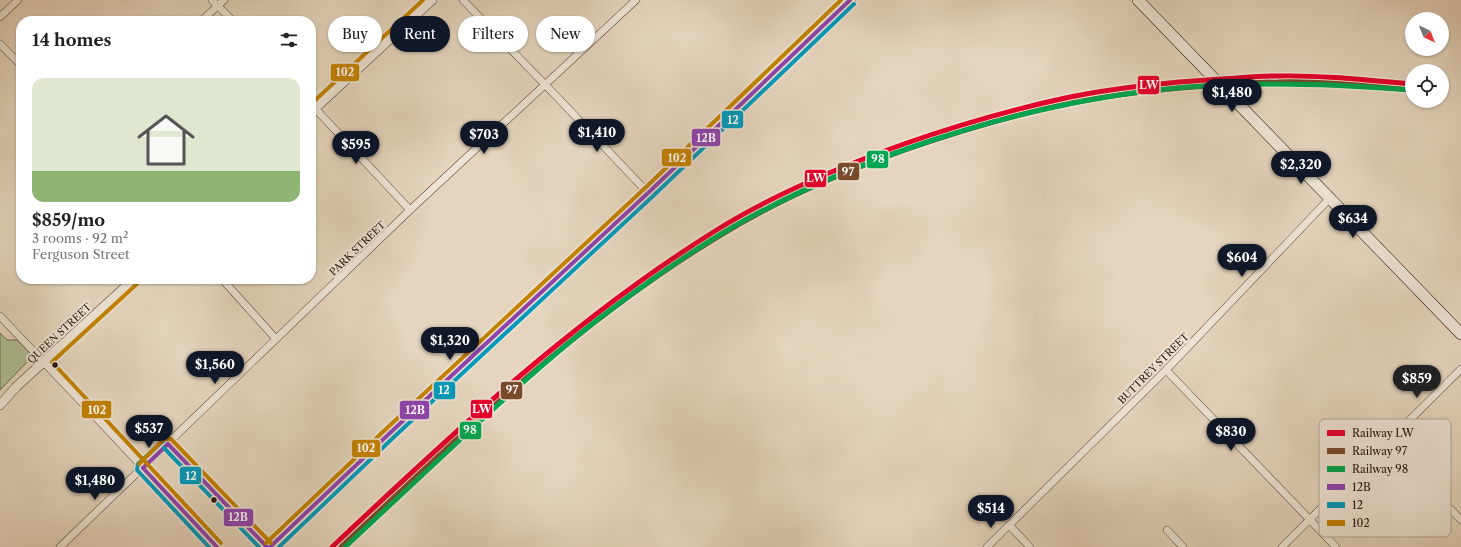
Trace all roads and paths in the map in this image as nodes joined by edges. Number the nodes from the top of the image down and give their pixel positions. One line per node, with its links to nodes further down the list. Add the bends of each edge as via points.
1 (18, 0): 11 (street)
2 (224, 0): 8 (street)
3 (432, 0): 15 (street)
4 (463, 0): 14 (street)
5 (636, 0): 14 (street, PARK STREET)
6 (850, 0): 17 (main road)
7 (1138, 0): 18 (main road)
8 (215, 3): 9 (street); 10 (street)
9 (205, 16)
10 (228, 16)
11 (0, 17)
12 (0, 44): 13 (street)
13 (16, 60)
14 (545, 85): 17 (street); 19 (street, PARK STREET)
15 (316, 104)
16 (316, 112): 19 (street)
17 (648, 193): 41 (main road)
18 (1330, 198): 23 (main road); 27 (street, BUTTREY STREET)
19 (410, 210): 24 (street, PARK STREET)
20 (129, 284): 25 (street, QUEEN STREET)
21 (226, 284): 24 (street)
22 (0, 316): 25 (street)
23 (1461, 334)
24 (276, 339): 30 (street, PARK STREET)
25 (43, 362): 28 (street, QUEEN STREET); 30 (street)
26 (1461, 369): 29 (street)
27 (1166, 370): 34 (street); 35 (street, BUTTREY STREET)
28 (0, 404)
29 (1411, 419)
30 (143, 468): 39 (street, PARK STREET); 40 (street)
31 (1451, 510): 33 (street)
32 (1319, 511): 34 (street)
33 (1461, 520)
34 (1309, 521): 37 (street); 45 (street)
35 (1009, 525): 42 (street, BUTTREY STREET); 43 (street)
36 (1167, 530): 44 (street)
37 (1319, 531)
38 (1326, 537): 46 (street)
39 (60, 547)
40 (217, 547)
41 (270, 547)
42 (987, 547)
43 (1030, 547)
44 (1183, 547)
45 (1282, 547)
46 (1336, 547)

